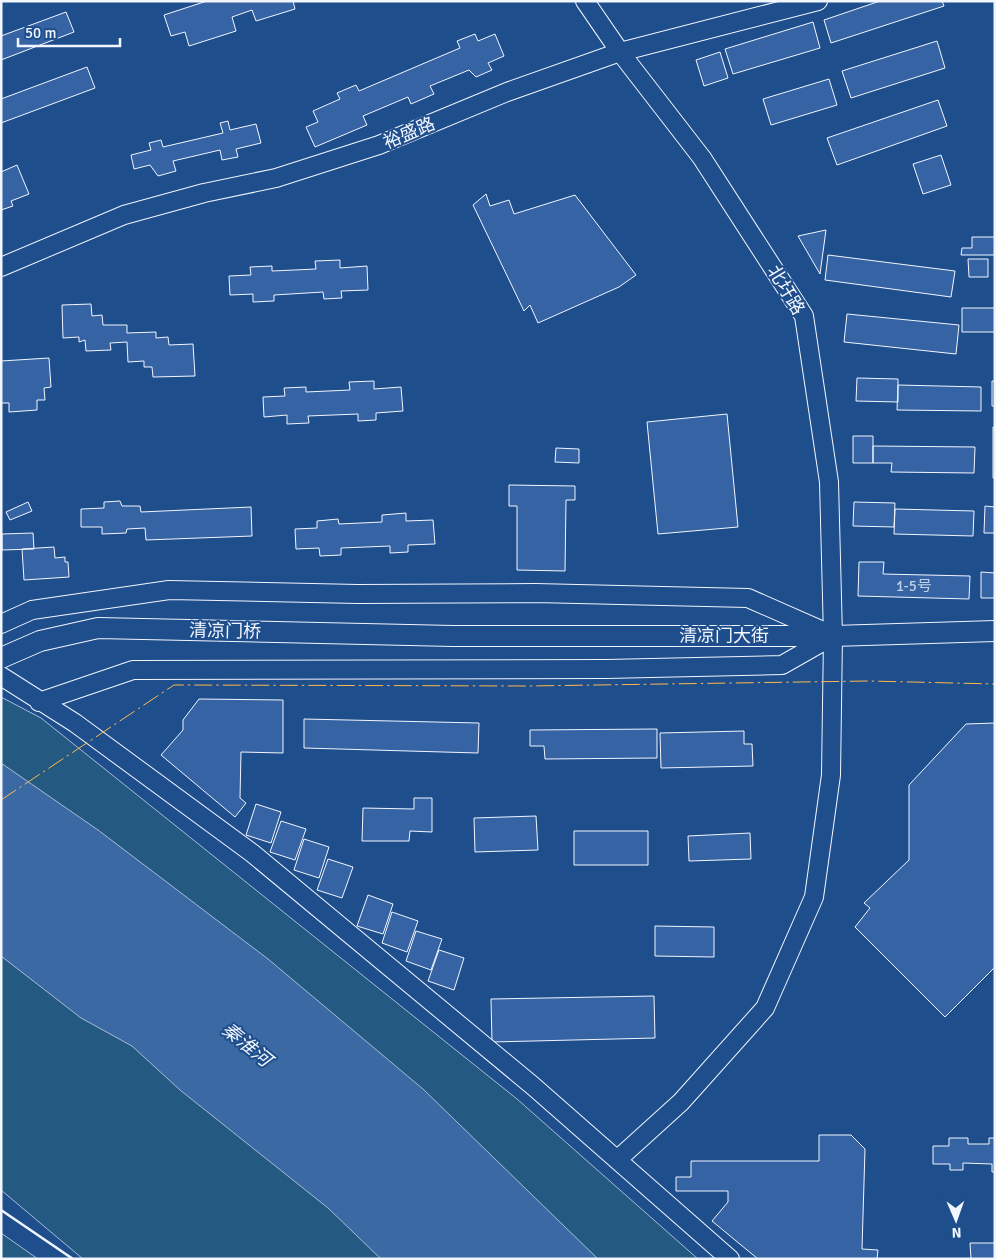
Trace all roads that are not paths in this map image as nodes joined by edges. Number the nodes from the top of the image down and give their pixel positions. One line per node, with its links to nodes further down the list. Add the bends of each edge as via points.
1 (585, 1): 3 (street, 北圩路)
2 (818, 1): 3 (street, 裕盛路)
3 (620, 52): 4 (street, 裕盛路, via 507,92 380,145 276,178 124,215); 8 (street, 北圩路, via 702,158 804,316 830,482)
4 (1, 266)
5 (1, 624): 8 (street, via 32,610 169,590 544,593 748,598)
6 (995, 631): 8 (main road, 清凉门大街)
7 (454, 636): 8 (main road, 清凉门大街); 9 (main road, 清凉门桥, via 98,628 40,640)
8 (833, 636): 11 (street, via 782,665 606,669 133,670); 12 (street, 北圩路, via 831,774 814,898 765,1008 681,1102)
9 (1, 658)
10 (1, 676): 11 (street)
11 (39, 702): 12 (street, via 74,723 252,853 533,1086)
12 (617, 1160): 13 (street)
13 (730, 1259)

